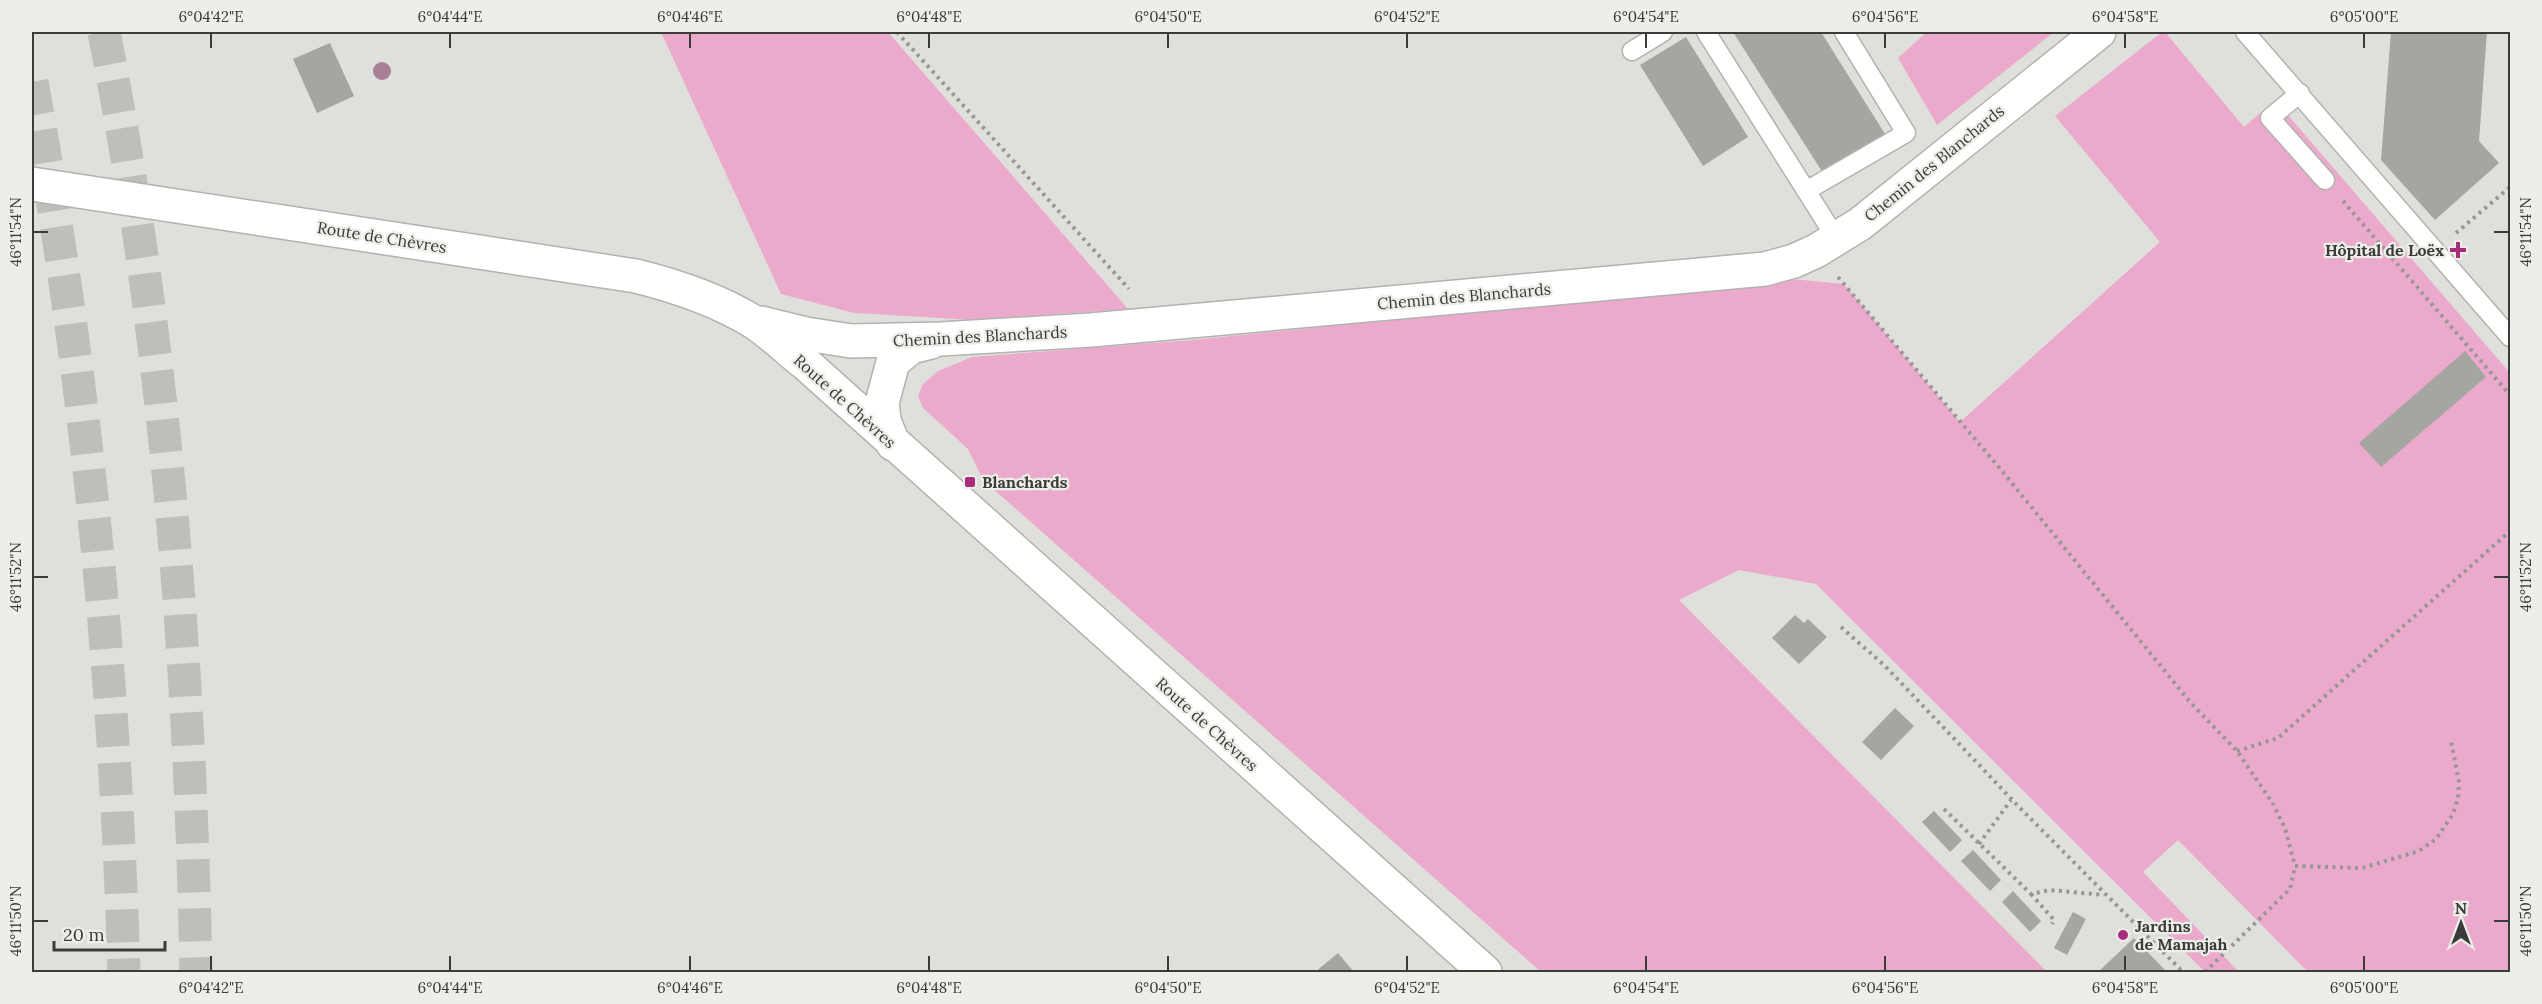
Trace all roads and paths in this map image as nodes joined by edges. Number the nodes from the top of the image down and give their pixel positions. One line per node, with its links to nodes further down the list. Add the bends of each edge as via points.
1 (897, 32): 16 (path)
2 (1663, 32): 7 (lane)
3 (1706, 32): 12 (lane)
4 (1844, 32): 12 (lane, via 1906,133)
5 (2099, 32): 13 (street, Chemin des Blanchards, via 1860,224)
6 (2245, 32): 8 (lane)
7 (1632, 51)
8 (2300, 93): 9 (lane, via 2270,118); 14 (lane)
9 (2325, 180): 19 (path)
10 (32, 184): 15 (street, Route de Chèvres, via 636,276 676,286)
11 (2511, 187): 14 (path)
12 (1806, 191): 13 (lane)
13 (1826, 245): 16 (street, Chemin des Blanchards, via 1794,261 1765,269); 24 (path, via 2002,471 2190,702)
14 (2436, 251): 17 (lane)
15 (753, 322): 18 (street, Chemin des Blanchards, via 851,341); 20 (street, Route de Chèvres, via 806,364)
16 (1160, 323): 18 (street, Chemin des Blanchards)
17 (2511, 337)
18 (941, 339): 20 (street, via 912,347 893,362 882,403)
19 (2511, 395)
20 (892, 444): 32 (street, Route de Chèvres)
21 (2511, 531): 24 (path, via 2278,738)
22 (1841, 627): 25 (path, via 1885,666)
23 (2451, 741): 28 (path, via 2459,782 2457,798 2453,814 2436,839 2419,851 2361,868)
24 (2237, 751): 28 (path, via 2281,819)
25 (2012, 800): 27 (path); 30 (path)
26 (1944, 810): 27 (path)
27 (1979, 844): 29 (path)
28 (2295, 866): 34 (path, via 2290,889)
29 (2031, 894): 30 (path, via 2050,890); 31 (path, via 2054,920)
30 (2104, 895): 33 (path)
31 (2052, 924)
32 (1485, 972)
33 (2183, 972)
34 (2205, 972)

